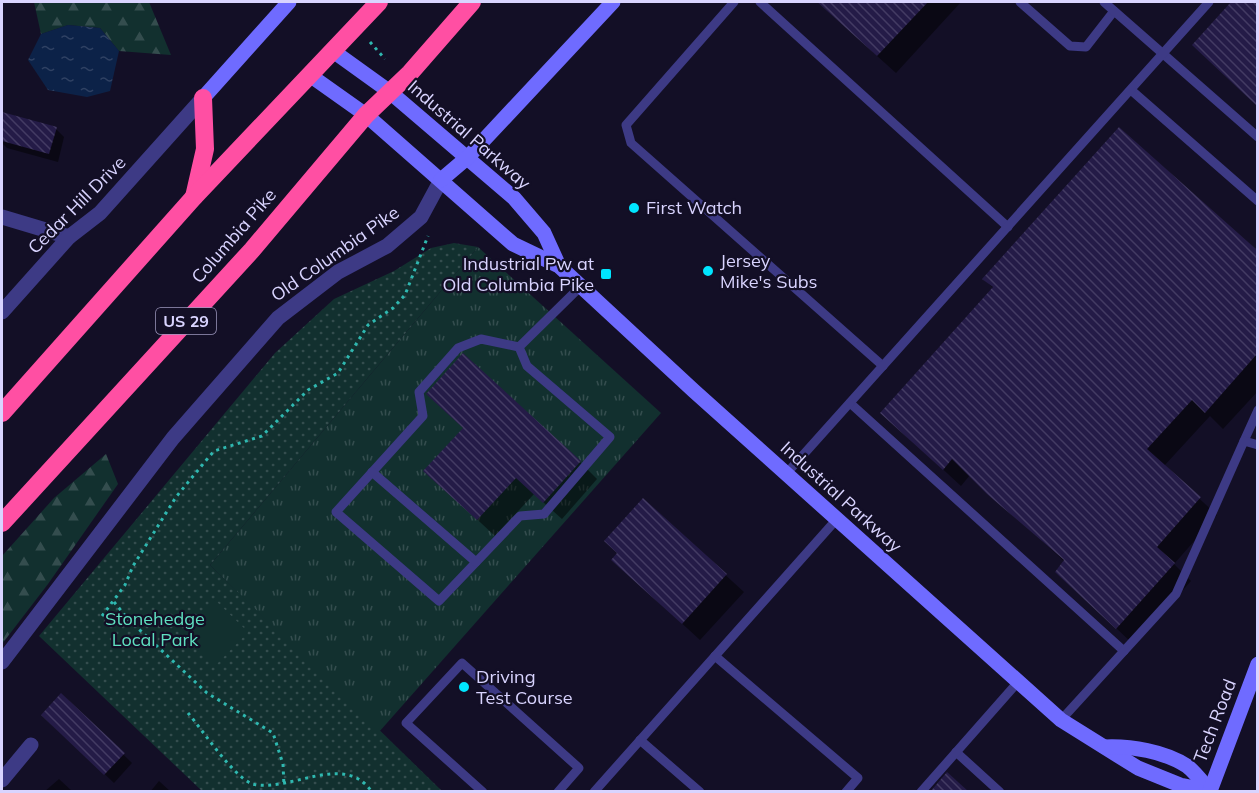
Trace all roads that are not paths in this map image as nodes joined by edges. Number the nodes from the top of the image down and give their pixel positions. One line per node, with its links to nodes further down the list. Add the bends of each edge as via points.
1 (289, 2): 16 (street)
2 (379, 2): 11 (highway)
3 (472, 2): 15 (highway, Columbia Pike / US 29)
4 (613, 2): 19 (street, Old Columbia Pike)
5 (734, 2): 30 (lane, via 626,125 631,143)
6 (760, 2): 24 (lane)
7 (1020, 2): 10 (lane, via 1070,46 1086,47)
8 (1104, 2): 10 (lane)
9 (1209, 2): 12 (lane)
10 (1114, 11): 12 (lane)
11 (333, 51): 13 (highway); 15 (street, Industrial Parkway)
12 (1162, 54): 14 (lane); 18 (lane)
13 (311, 76): 17 (street, Industrial Parkway); 21 (highway)
14 (1131, 90): 22 (lane); 24 (lane)
15 (390, 92): 17 (highway, Columbia Pike / US 29); 19 (street, Industrial Parkway)
16 (203, 98): 21 (highway, via 205,149); 25 (street, Cedar Hill Drive, via 100,213)
17 (366, 115): 20 (street, Industrial Parkway); 39 (highway, Columbia Pike / US 29, via 252,250)
18 (1257, 137)
19 (468, 158): 20 (street, Old Columbia Pike); 26 (street, Industrial Parkway, via 530,214)
20 (441, 180): 26 (street, Industrial Parkway, via 513,244); 43 (street, Old Columbia Pike, via 421,217 387,246 338,272 278,318 173,438)
21 (194, 197): 33 (highway)
22 (1257, 201)
23 (2, 217): 25 (street)
24 (1008, 227): 30 (lane)
25 (69, 237): 28 (street, Cedar Hill Drive)
26 (559, 266): 27 (street, Industrial Parkway)
27 (580, 285): 29 (lane); 37 (street, Industrial Parkway)
28 (2, 312)
29 (519, 347): 36 (lane, via 481,339 458,348 419,393 423,416); 40 (lane, via 527,366 610,437 544,514 520,516)
30 (883, 366): 31 (lane)
31 (850, 403): 37 (lane); 41 (lane)
32 (1257, 410): 34 (lane)
33 (2, 413)
34 (1244, 441): 35 (lane); 41 (lane, via 1176,594)
35 (1257, 445)
36 (372, 472): 40 (lane); 40 (lane, via 336,512 439,601)
37 (786, 474): 38 (street, Industrial Parkway)
38 (836, 520): 42 (lane); 45 (street, Industrial Parkway)
39 (2, 523)
40 (476, 562)
41 (1124, 651): 46 (lane)
42 (715, 656): 47 (lane); 56 (lane, via 858,778)
43 (2, 662)
44 (1257, 664): 51 (street, Tech Road)
45 (1018, 682): 46 (street, Industrial Parkway); 49 (lane)
46 (1061, 720): 51 (street, Industrial Parkway, via 1105,747 1128,746 1187,766)
47 (640, 740): 54 (lane); 55 (lane)
48 (31, 745): 50 (street)
49 (956, 752): 57 (lane); 58 (lane)
50 (2, 780)
51 (1210, 791)
52 (483, 792): 53 (lane, via 406,723 462,663 579,768)
53 (558, 792)
54 (594, 792)
55 (700, 792)
56 (846, 792)
57 (921, 792)
58 (1000, 792)

